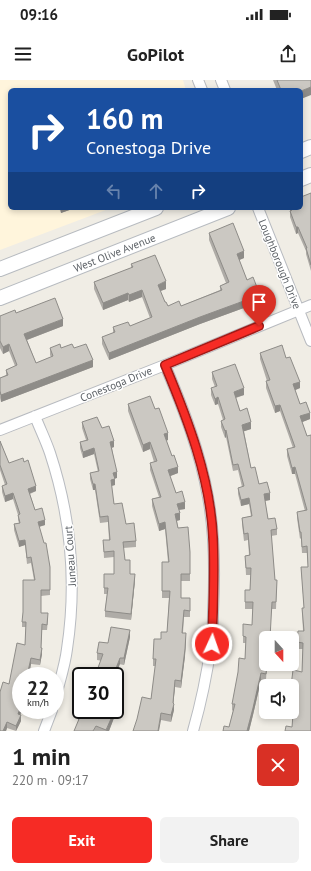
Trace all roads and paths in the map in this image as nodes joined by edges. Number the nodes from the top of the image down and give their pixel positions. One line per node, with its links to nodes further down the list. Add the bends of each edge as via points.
1 (151, 210): 4 (main road)
2 (223, 210): 5 (main road, West Olive Avenue)
3 (259, 210): 7 (street, Loughborough Drive)
4 (0, 269)
5 (0, 298)
6 (311, 305): 7 (street, Conestoga Drive)
7 (299, 310): 8 (street, Loughborough Drive); 9 (street, Conestoga Drive)
8 (311, 342)
9 (165, 365): 10 (street, Conestoga Drive); 15 (street, via 196,449 208,497 213,536 212,644)
10 (35, 416): 11 (street, Conestoga Drive); 12 (street, Juneau Court, via 50,452 60,487 67,518 72,562 71,613)
11 (0, 430)
12 (63, 667)
13 (49, 719): 14 (street)
14 (44, 731)
15 (193, 731)

